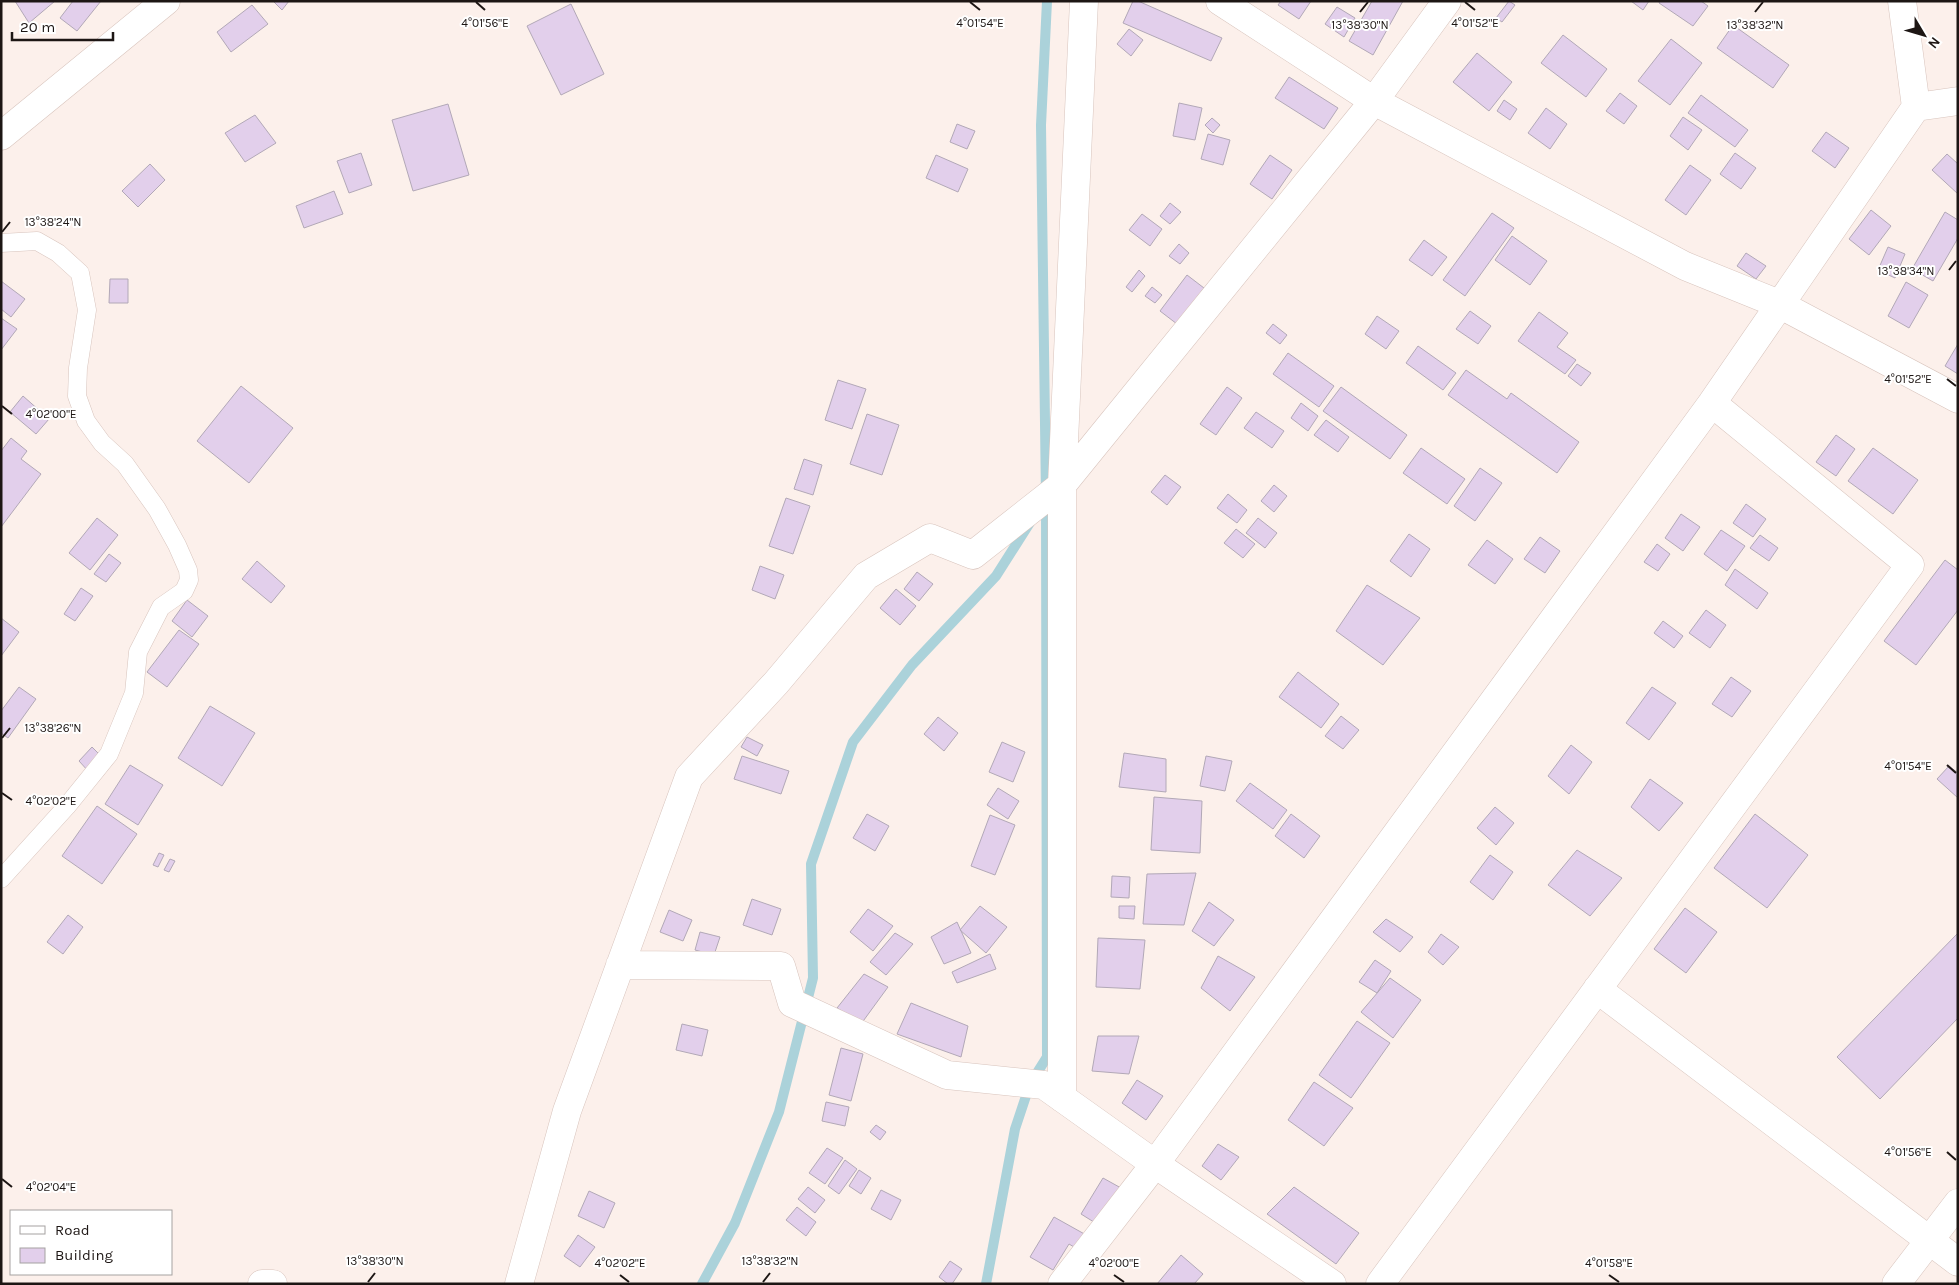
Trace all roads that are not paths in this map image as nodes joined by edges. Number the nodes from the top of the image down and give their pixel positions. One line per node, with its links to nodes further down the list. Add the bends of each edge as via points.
1 (166, 1): 9 (street)
2 (1084, 1): 14 (street)
3 (1220, 1): 6 (street)
4 (1447, 1): 6 (street)
5 (1902, 1): 8 (street)
6 (1374, 101): 11 (street, via 1685,266); 14 (street)
7 (1958, 101): 8 (street)
8 (1916, 107): 11 (street)
9 (1, 136)
10 (1, 243): 15 (lane, via 37,241 58,253 80,273 87,310 77,396 86,421 102,443 125,464 157,508 177,545 189,580 184,591 162,607 138,652 134,693 109,754)
11 (1779, 304): 12 (street); 13 (street)
12 (1958, 399)
13 (1712, 403): 17 (street, via 1910,565); 19 (street)
14 (1062, 485): 16 (street, via 973,555 930,538 866,576 776,683 689,777); 18 (street)
15 (1, 879)
16 (620, 965): 18 (street, via 781,966 792,1003 947,1075 1044,1085); 25 (street, via 567,1110)
17 (1597, 989): 21 (street); 28 (street)
18 (1062, 1098): 19 (street)
19 (1156, 1164): 26 (street); 27 (street)
20 (1958, 1203): 21 (street)
21 (1929, 1240): 22 (street); 29 (street)
22 (1958, 1262)
23 (262, 1284): 24 (street)
24 (273, 1284)
25 (519, 1284)
26 (1062, 1284)
27 (1332, 1284)
28 (1380, 1284)
29 (1896, 1284)

